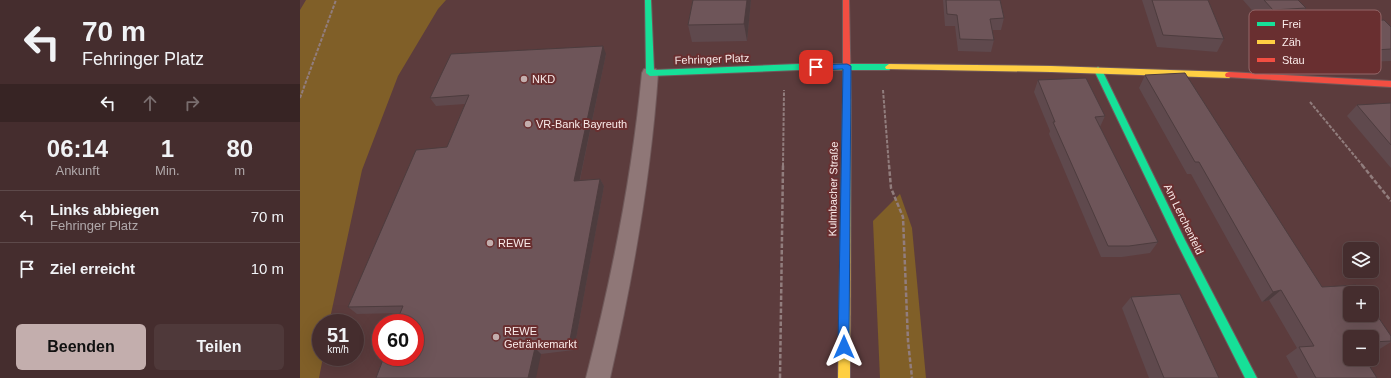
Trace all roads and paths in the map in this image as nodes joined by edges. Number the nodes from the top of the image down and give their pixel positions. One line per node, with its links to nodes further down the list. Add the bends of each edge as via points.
1 (336, 0): 11 (path)
2 (648, 0): 8 (street)
3 (846, 0): 4 (street, Kulmbacher Straße)
4 (847, 66): 5 (street, Fehringer Platz); 6 (street); 15 (street, Kulmbacher Straße)
5 (785, 68): 8 (street, Fehringer Platz); 14 (path)
6 (881, 68): 7 (street); 16 (path, via 891,188 903,217)
7 (1098, 70): 9 (street); 17 (street, Am Lerchenfeld)
8 (650, 73): 13 (lane, via 647,125 618,298)
9 (1290, 77): 10 (street); 12 (path)
10 (1391, 84)
11 (300, 98)
12 (1391, 201)
13 (598, 378)
14 (780, 378)
15 (844, 378)
16 (912, 378)
17 (1251, 378)

